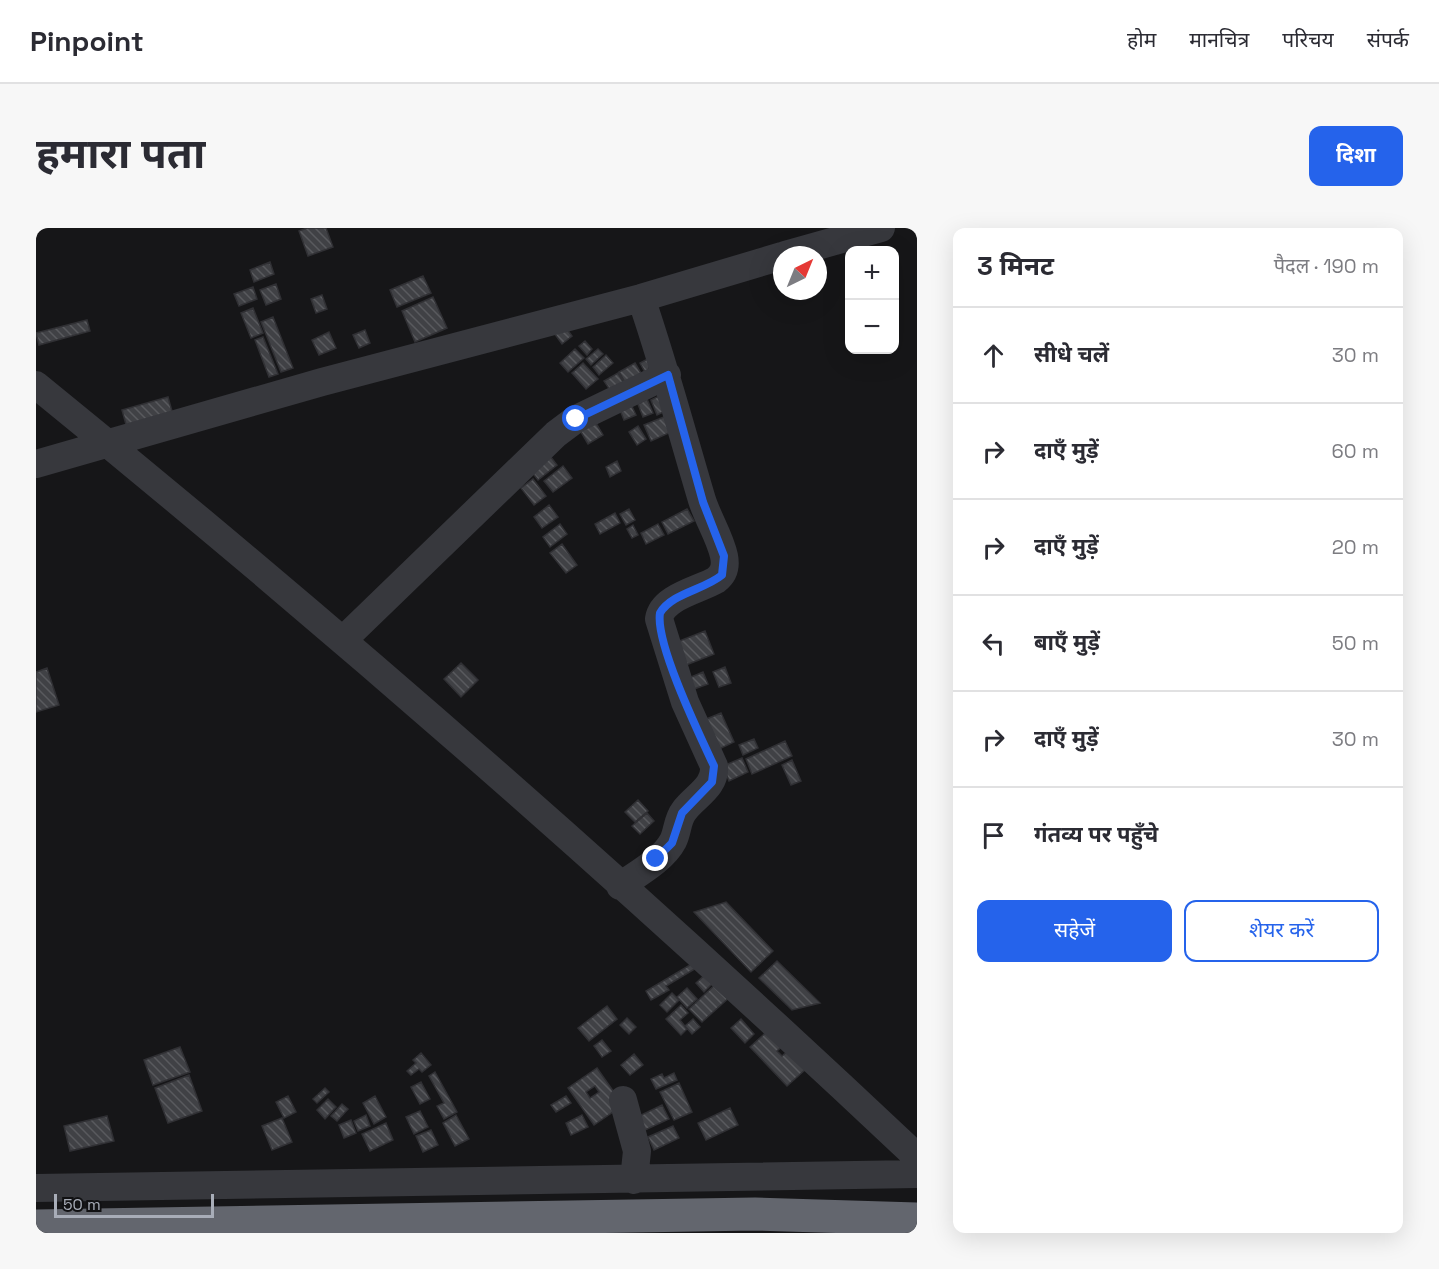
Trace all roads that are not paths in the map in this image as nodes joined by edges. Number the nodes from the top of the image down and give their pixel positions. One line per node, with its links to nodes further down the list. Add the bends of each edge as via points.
1 (881, 228): 2 (street)
2 (816, 246)
3 (773, 258): 4 (street)
4 (641, 297): 5 (street); 7 (street)
5 (668, 375): 9 (street, via 576,419 556,434); 10 (street, via 703,502 724,556 724,567 716,580 667,604 658,619 714,774 682,813 666,851)
6 (36, 385): 7 (street)
7 (107, 442): 8 (street); 9 (street)
8 (36, 464)
9 (343, 640): 10 (street)
10 (621, 886): 12 (street, via 730,981)
11 (622, 1100): 15 (street, via 637,1151)
12 (917, 1158): 14 (street, via 776,1165)
13 (917, 1174): 14 (street)
14 (745, 1178): 15 (street)
15 (634, 1180): 16 (street)
16 (36, 1188)
17 (917, 1219): 18 (highway, via 755,1214)
18 (36, 1226)

